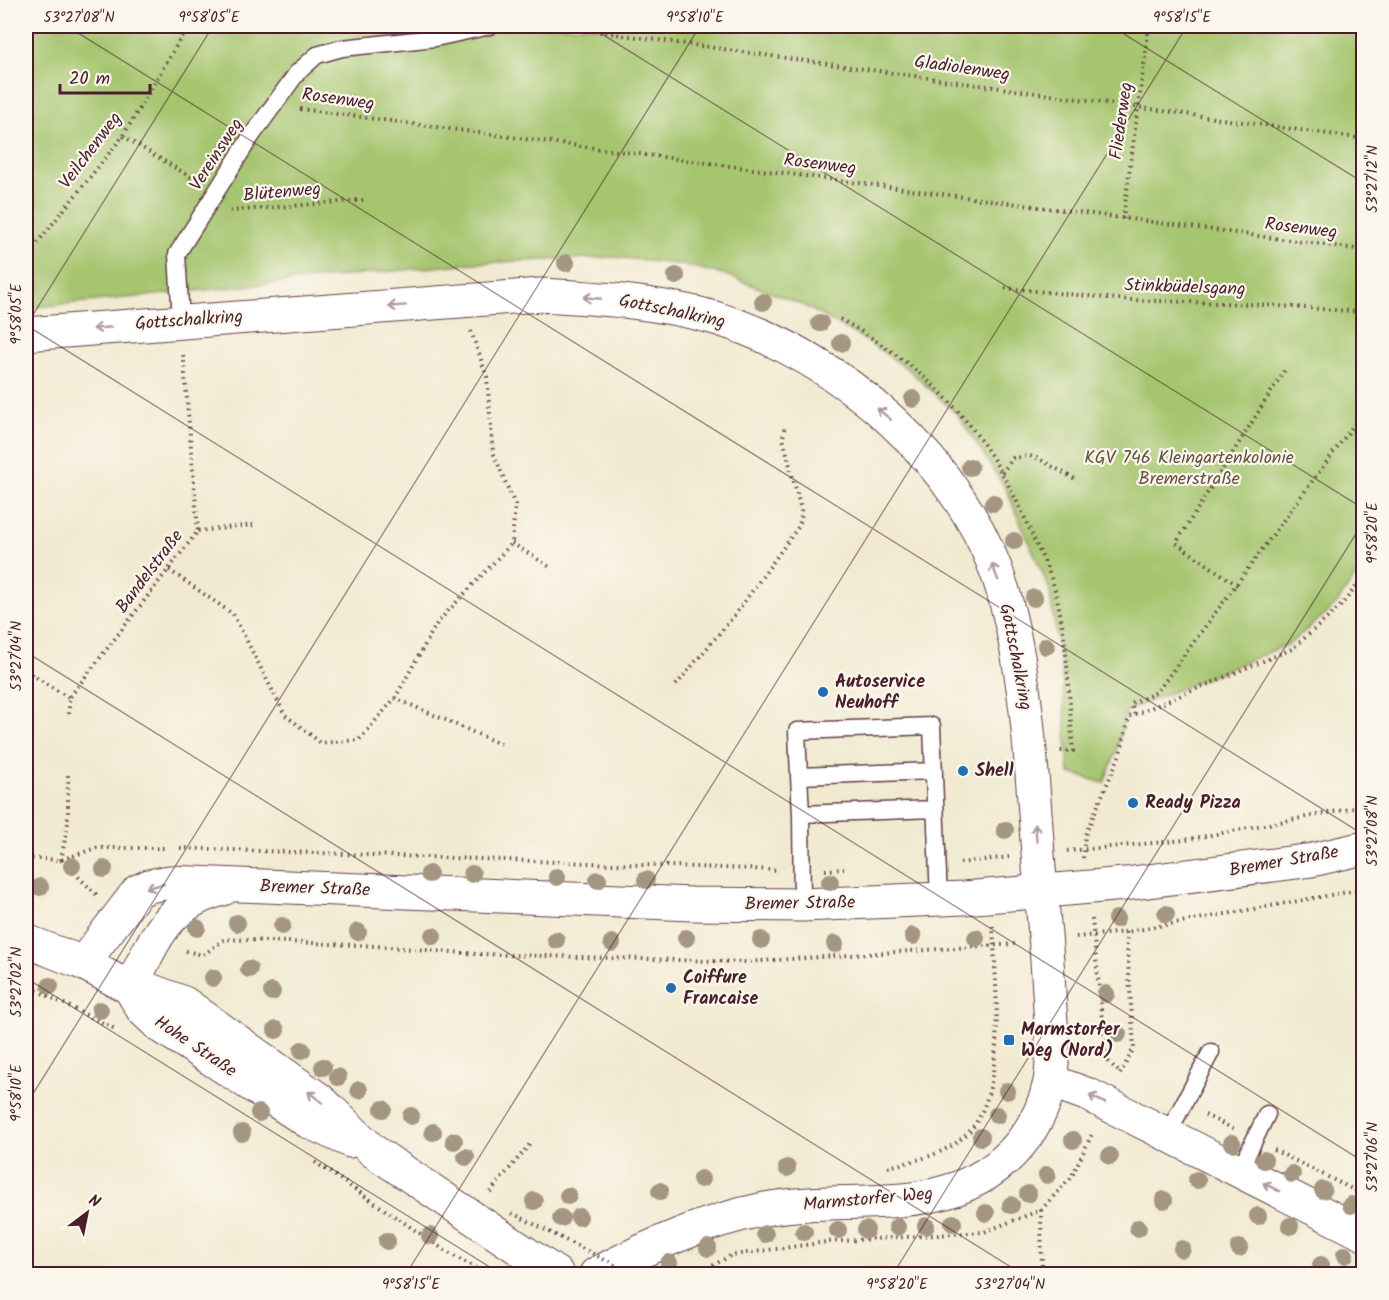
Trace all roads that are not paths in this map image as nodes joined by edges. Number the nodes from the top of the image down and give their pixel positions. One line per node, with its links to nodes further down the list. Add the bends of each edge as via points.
1 (490, 26): 2 (lane, Vereinsweg, via 435,38 326,51 307,62 273,105 177,254)
2 (181, 321): 3 (street, Gottschalkring, one-way to 3); 10 (street, Gottschalkring, one-way to 2, via 1032,751 1019,669 1003,591 984,546 945,480 919,447 888,417 816,364 768,338 713,318 593,298 540,295)
3 (26, 334)
4 (934, 771): 5 (lane); 5 (lane, via 932,726 797,731); 6 (lane)
5 (799, 776): 7 (lane)
6 (935, 809): 7 (lane); 11 (lane)
7 (801, 814): 12 (lane)
8 (1364, 848): 10 (street, Bremer Straße, via 1312,860 1196,876)
9 (234, 886): 12 (street, Bremer Straße); 14 (street, Bremer Straße, one-way to 14, via 170,882 138,891); 15 (street, Bremer Straße, via 191,899 177,909)
10 (1041, 891): 11 (street, Bremer Straße); 17 (street, Marmstorfer Weg, via 1053,1049)
11 (939, 900): 12 (street, Bremer Straße)
12 (802, 905)
13 (26, 941): 14 (street)
14 (83, 963): 15 (street)
15 (130, 988): 22 (street, Hohe Straße, via 155,991 184,1003 320,1100 373,1151 500,1221)
16 (1210, 1052): 19 (lane)
17 (1050, 1082): 19 (street, one-way to 17, via 1089,1095); 23 (street, Marmstorfer Weg, via 1038,1119 1025,1138 999,1166 968,1186 916,1198 768,1208 674,1236)
18 (1268, 1114): 20 (lane)
19 (1167, 1134): 20 (street)
20 (1239, 1171): 21 (street, one-way to 20)
21 (1364, 1234)
22 (557, 1275)
23 (596, 1275)

